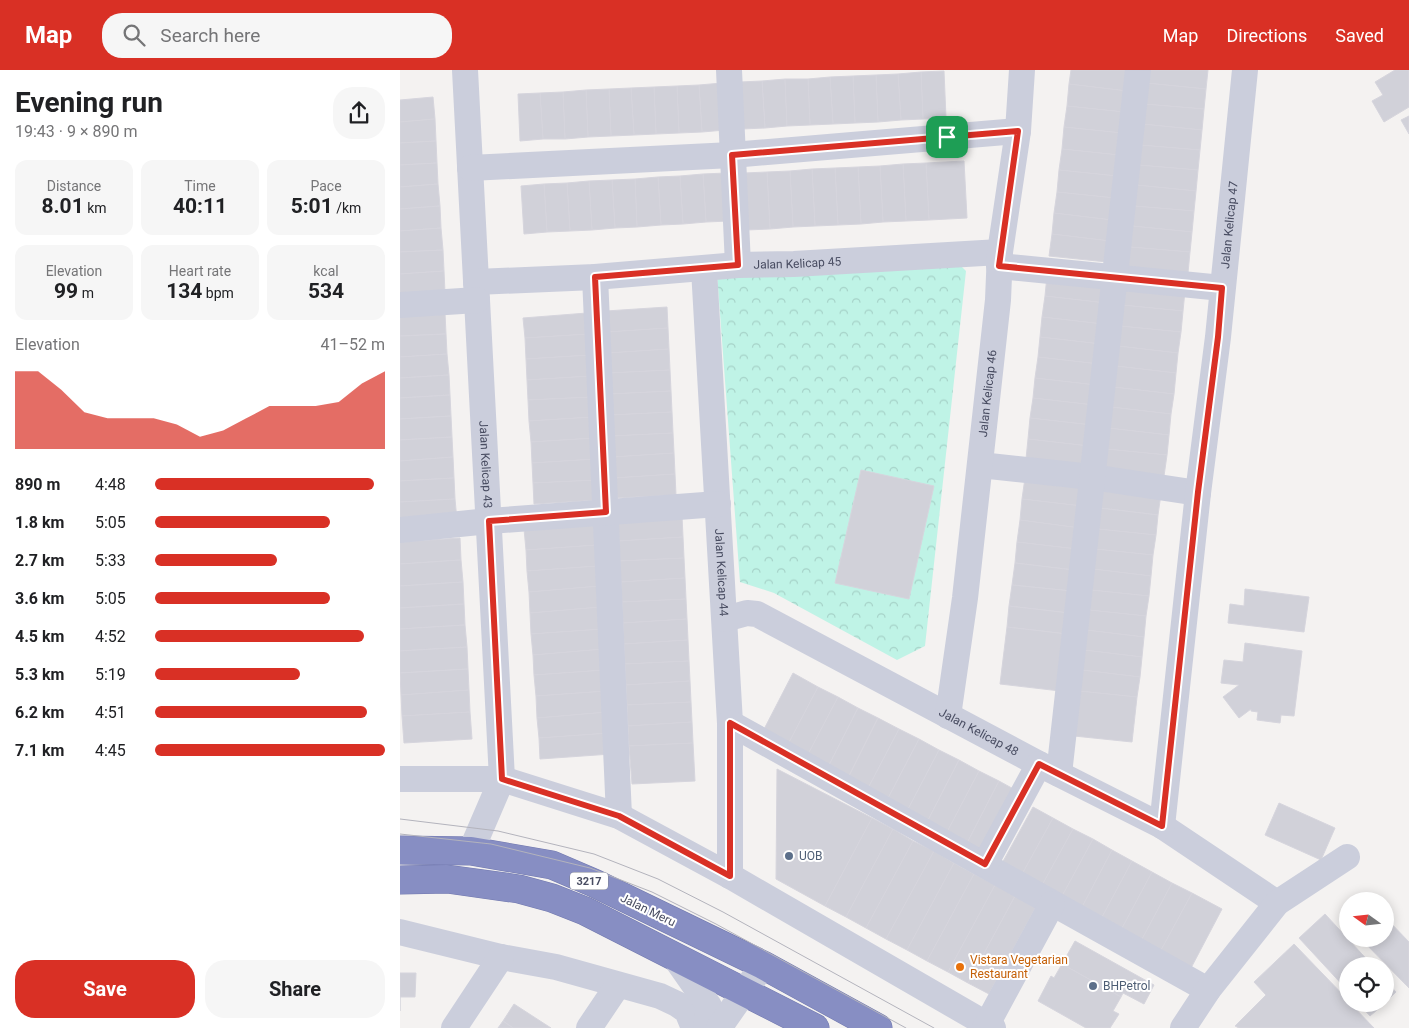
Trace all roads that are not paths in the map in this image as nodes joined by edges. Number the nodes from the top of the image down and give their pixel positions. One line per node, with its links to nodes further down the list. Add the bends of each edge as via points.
1 (465, 70): 8 (street, Jalan Kelicap 43)
2 (729, 70): 7 (street)
3 (1022, 70): 6 (street, Jalan Kelicap 46)
4 (1138, 70): 13 (street)
5 (1245, 70): 14 (street, Jalan Kelicap 47)
6 (1018, 131): 7 (street); 9 (street, Jalan Kelicap 46)
7 (732, 155): 8 (street); 10 (street)
8 (470, 168): 15 (street, Jalan Kelicap 43)
9 (1000, 259): 10 (street, Jalan Kelicap 45); 13 (street, Jalan Kelicap 45); 17 (street, Jalan Kelicap 46)
10 (738, 265): 11 (street, Jalan Kelicap 45)
11 (704, 269): 12 (street, Jalan Kelicap 45); 20 (street, Jalan Kelicap 44)
12 (595, 277): 15 (street, Jalan Kelicap 45); 21 (street)
13 (1116, 277): 14 (street, Jalan Kelicap 45); 18 (street)
14 (1222, 288): 19 (street, Jalan Kelicap 47)
15 (476, 291): 16 (street, Jalan Kelicap 45); 22 (street, Jalan Kelicap 43)
16 (400, 305)
17 (980, 465): 18 (street); 25 (street, Jalan Kelicap 46)
18 (1092, 477): 19 (street); 27 (street)
19 (1198, 492): 31 (street, Jalan Kelicap 47)
20 (718, 504): 21 (street); 24 (street, Jalan Kelicap 44)
21 (606, 512): 22 (street); 30 (street)
22 (489, 521): 23 (street); 29 (street, Jalan Kelicap 43)
23 (400, 530)
24 (725, 619): 25 (street, Jalan Kelicap 48, via 746,613 757,614); 26 (street, Jalan Kelicap 44)
25 (948, 716): 27 (street, Jalan Kelicap 48)
26 (730, 723): 35 (street); 36 (street, Jalan Kelicap 44)
27 (1049, 769): 31 (street, Jalan Kelicap 48); 35 (street)
28 (400, 779): 29 (street)
29 (502, 779): 30 (street); 33 (street, Jalan Kelicap 43)
30 (619, 816): 36 (street)
31 (1162, 826): 38 (street, Jalan Kelicap 48)
32 (400, 850): 33 (highway, Jalan Meru / 3217)
33 (470, 851): 43 (highway, Jalan Meru / 3217, via 552,865)
34 (1347, 857): 38 (street)
35 (985, 864): 39 (street)
36 (730, 876): 47 (street)
37 (400, 880): 41 (highway, 3217, via 447,879 519,889 586,911)
38 (1277, 903): 45 (street)
39 (1052, 904): 45 (street); 47 (street)
40 (400, 932): 42 (street)
41 (674, 956): 46 (highway, 3217); 51 (street, via 709,1006)
42 (501, 957): 44 (street, via 556,967); 48 (street)
43 (763, 965): 46 (street); 54 (highway, Jalan Meru / 3217)
44 (618, 985): 49 (street); 50 (street, via 677,1004 687,1012)
45 (1208, 990): 55 (street)
46 (745, 991): 52 (street); 53 (highway, 3217)
47 (989, 1027)
48 (454, 1028)
49 (589, 1028)
50 (694, 1028)
51 (706, 1028)
52 (719, 1028)
53 (815, 1028)
54 (878, 1028)
55 (1183, 1028)

